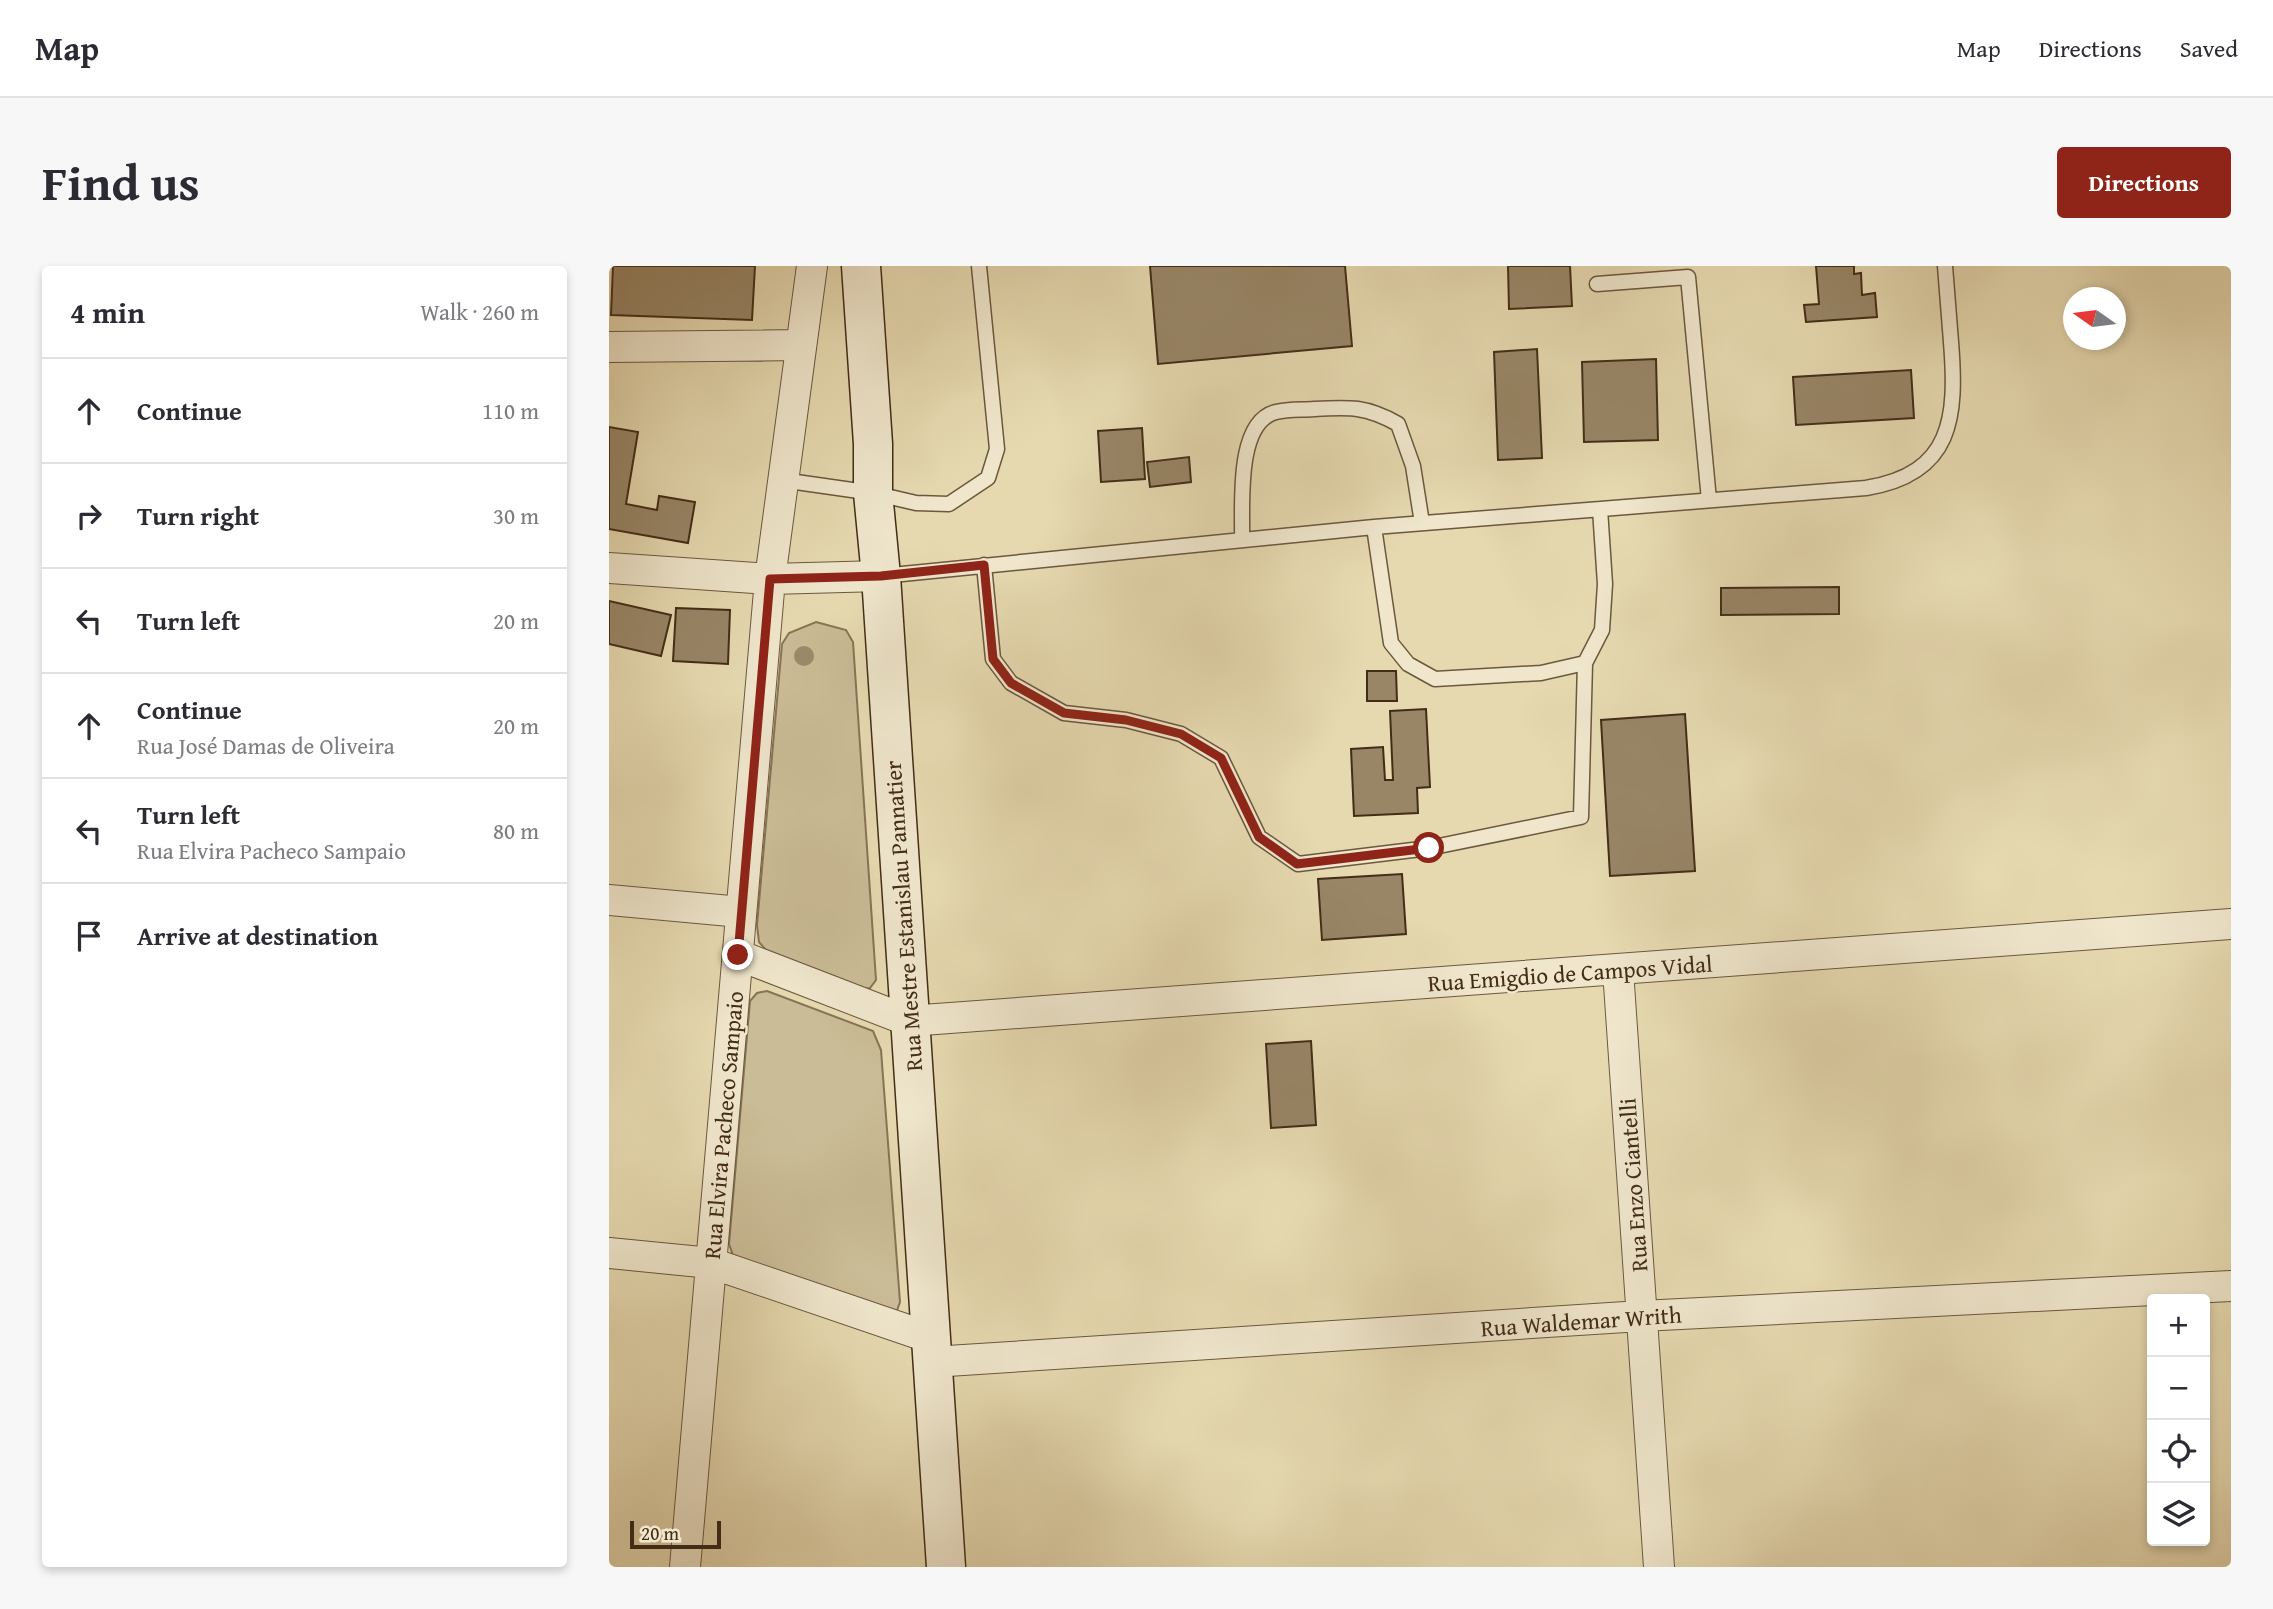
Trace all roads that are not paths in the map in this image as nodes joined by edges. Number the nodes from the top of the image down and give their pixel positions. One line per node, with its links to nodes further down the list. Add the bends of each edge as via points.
1 (812, 266): 6 (street, Rua Elvira Pacheco Sampaio)
2 (861, 266): 9 (street, Rua Mestre Estanislau Pannatier)
3 (979, 266): 9 (lane, via 997,449 988,478 949,504 916,503)
4 (1945, 266): 10 (lane, via 1954,383 1950,424 1935,454 1914,473 1888,485)
5 (1597, 284): 10 (lane, via 1688,277)
6 (800, 345): 7 (street); 8 (street, Rua Elvira Pacheco Sampaio)
7 (609, 347)
8 (782, 480): 9 (lane); 18 (street, Rua Elvira Pacheco Sampaio)
9 (873, 493): 17 (street, Rua Mestre Estanislau Pannatier)
10 (1709, 500): 11 (lane)
11 (1600, 509): 12 (lane); 19 (lane, via 1605,584 1602,630)
12 (1422, 523): 13 (lane); 14 (lane, via 1413,466 1398,424 1377,412 1350,407 1274,412 1254,428 1244,457)
13 (1374, 527): 14 (lane); 19 (lane, via 1391,643 1408,664 1435,679 1541,673)
14 (1241, 540): 15 (lane)
15 (984, 565): 17 (lane); 19 (lane, via 993,659 1011,683 1064,713 1126,720 1181,734 1221,758 1259,837 1297,864 1429,848 1581,817)
16 (609, 568): 18 (street)
17 (881, 576): 18 (street); 25 (street, Rua Mestre Estanislau Pannatier)
18 (770, 579): 21 (street, Rua Elvira Pacheco Sampaio)
19 (1585, 663)
20 (609, 900): 21 (street)
21 (741, 912): 23 (street, Rua Elvira Pacheco Sampaio)
22 (2231, 924): 24 (street, Rua Emigdio de Campos Vidal)
23 (738, 955): 25 (street); 27 (street, Rua Elvira Pacheco Sampaio)
24 (1618, 970): 25 (street, Rua Emigdio de Campos Vidal); 29 (street, Rua Enzo Ciantelli)
25 (909, 1021): 30 (street, Rua Mestre Estanislau Pannatier)
26 (609, 1253): 27 (street, Rua Waldemar Writh)
27 (711, 1263): 30 (street, Rua Waldemar Writh); 31 (street, Rua Elvira Pacheco Sampaio)
28 (2231, 1286): 29 (street, Rua Waldemar Writh)
29 (1641, 1316): 30 (street, Rua Waldemar Writh); 33 (street, Rua Enzo Ciantelli)
30 (931, 1350): 32 (street, Rua Mestre Estanislau Pannatier)
31 (685, 1567)
32 (946, 1567)
33 (1659, 1567)

